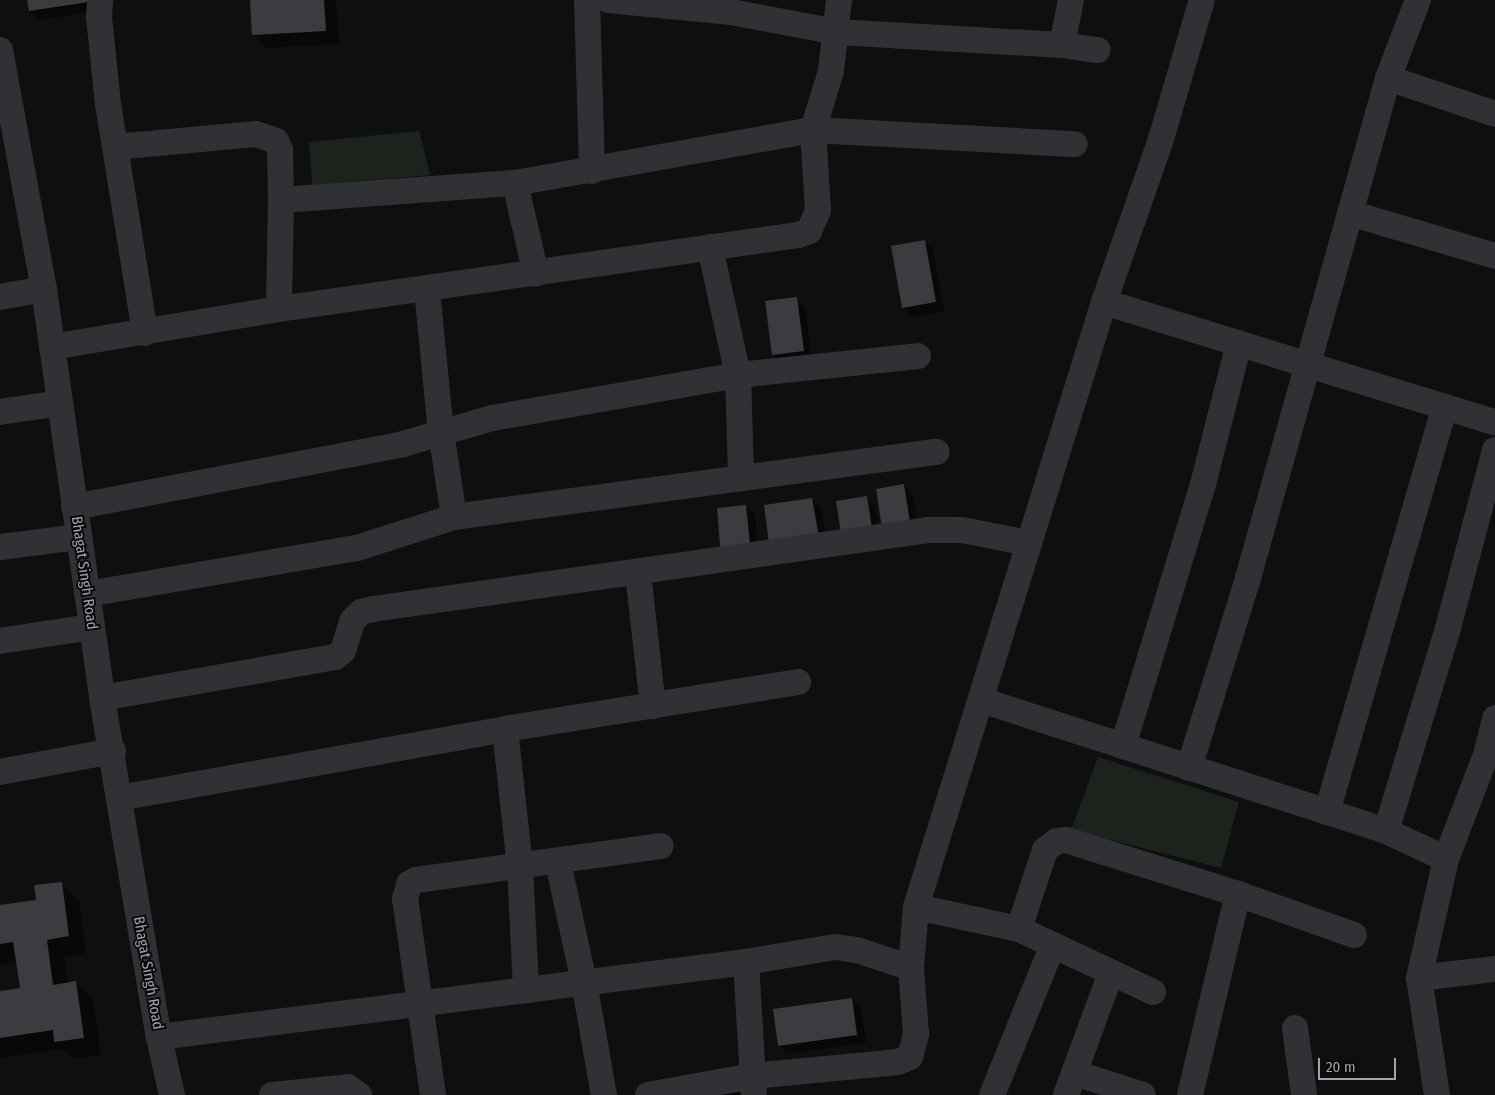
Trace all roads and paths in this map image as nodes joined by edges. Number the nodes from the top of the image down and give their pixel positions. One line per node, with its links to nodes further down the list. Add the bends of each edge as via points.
1 (100, 0): 17 (street, via 98,18)
2 (587, 0): 18 (street)
3 (608, 0): 8 (street, via 731,12)
4 (839, 0): 8 (street)
5 (1071, 0): 9 (street)
6 (1202, 0): 29 (street, via 1161,138)
7 (1418, 0): 12 (street)
8 (837, 32): 9 (street); 15 (street, via 831,71)
9 (1062, 45): 11 (street)
10 (0, 50): 13 (street, Bhagat Singh Road)
11 (1098, 50)
12 (1388, 78): 14 (street); 22 (street)
13 (4, 96): 19 (street, Bhagat Singh Road)
14 (1495, 114)
15 (813, 130): 16 (street); 18 (street); 23 (street, via 818,211 809,231 798,236)
16 (1075, 144)
17 (115, 147): 21 (street, via 268,136 276,141 280,150); 31 (street)
18 (592, 171): 20 (street)
19 (11, 176): 26 (street, Bhagat Singh Road)
20 (515, 183): 21 (street); 25 (street)
21 (281, 200): 30 (street)
22 (1350, 213): 24 (street); 35 (street)
23 (710, 247): 25 (street); 36 (street)
24 (1495, 256)
25 (536, 274): 27 (street)
26 (44, 289): 28 (street); 33 (street, Bhagat Singh Road)
27 (427, 290): 30 (street); 41 (street)
28 (0, 297)
29 (1104, 302): 32 (street); 48 (street)
30 (279, 309): 31 (street)
31 (145, 333): 33 (street)
32 (1239, 344): 35 (street); 60 (street, via 1203,484)
33 (52, 347): 37 (street, Bhagat Singh Road)
34 (918, 356): 36 (street)
35 (1309, 365): 38 (street); 63 (street)
36 (738, 376): 41 (street, via 492,418); 44 (street)
37 (60, 403): 39 (street); 45 (street, Bhagat Singh Road)
38 (1445, 407): 40 (street); 66 (street)
39 (0, 412)
40 (1495, 422)
41 (440, 432): 45 (street, via 403,444); 46 (street)
42 (1495, 450): 67 (street, via 1448,628)
43 (937, 452): 44 (street)
44 (740, 478): 46 (street)
45 (74, 507): 47 (street, Bhagat Singh Road)
46 (454, 517): 51 (street, via 357,548)
47 (79, 536): 49 (street); 51 (street, Bhagat Singh Road)
48 (1029, 543): 50 (street, via 962,530 929,530); 56 (street)
49 (0, 547)
50 (638, 573): 55 (street, via 373,609 361,612 352,621 343,651 334,657); 57 (street)
51 (87, 594): 52 (street, Bhagat Singh Road)
52 (92, 627): 53 (street); 55 (street, Bhagat Singh Road)
53 (0, 641)
54 (798, 682): 57 (street)
55 (102, 698): 61 (street, Bhagat Singh Road)
56 (980, 700): 60 (street); 73 (street)
57 (653, 706): 59 (street)
58 (1495, 718): 62 (street)
59 (505, 729): 65 (street); 71 (street)
60 (1123, 746): 63 (street)
61 (113, 751): 64 (street); 65 (street, Bhagat Singh Road)
62 (1491, 754): 69 (street)
63 (1189, 768): 66 (street)
64 (0, 772)
65 (119, 798): 87 (street, Bhagat Singh Road)
66 (1327, 812): 67 (street)
67 (1386, 831): 69 (street)
68 (661, 846): 70 (street)
69 (1446, 859): 81 (street)
70 (558, 862): 71 (street); 82 (street)
71 (520, 866): 83 (street); 85 (street, via 416,880 405,889)
72 (1238, 894): 74 (street, via 1066,840 1057,841 1045,850); 75 (street); 98 (street)
73 (916, 907): 74 (street); 78 (street)
74 (1019, 929): 76 (street)
75 (1354, 935)
76 (1053, 946): 80 (street); 96 (street)
77 (746, 962): 78 (street, via 835,947); 82 (street); 89 (street)
78 (911, 968): 89 (street, via 916,1034 910,1057 898,1062)
79 (1495, 969): 81 (street)
80 (1111, 973): 84 (street); 88 (street)
81 (1419, 978): 100 (street)
82 (584, 982): 83 (street); 94 (street)
83 (526, 990): 85 (street)
84 (1154, 992)
85 (421, 1003): 87 (street); 93 (street)
86 (1295, 1028): 99 (street)
87 (159, 1037): 90 (street, Bhagat Singh Road)
88 (1071, 1084): 97 (street)
89 (754, 1086): 95 (street)
90 (172, 1095)
91 (272, 1095): 92 (street, via 348,1087)
92 (359, 1095)
93 (433, 1095)
94 (604, 1095)
95 (648, 1095)
96 (992, 1095)
97 (1143, 1095)
98 (1190, 1095)
99 (1304, 1095)
100 (1437, 1095)

